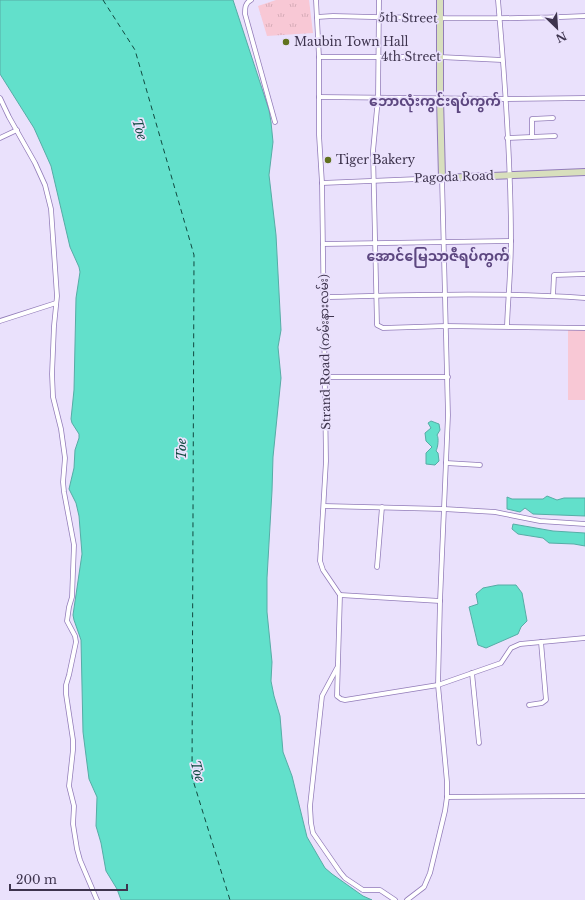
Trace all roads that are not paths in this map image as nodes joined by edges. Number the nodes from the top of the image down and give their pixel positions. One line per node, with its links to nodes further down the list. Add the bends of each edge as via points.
1 (251, 0): 22 (street, via 245,7 245,14)
2 (316, 0): 7 (street, Strand Road (ကမ်းနားလမ်း))
3 (379, 0): 8 (street)
4 (440, 0): 9 (main road)
5 (498, 0): 10 (street)
6 (585, 16): 10 (street, 5th Street)
7 (317, 17): 8 (street, 5th Street); 11 (street, Strand Road (ကမ်းနားလမ်း))
8 (379, 17): 9 (street, 5th Street); 12 (street)
9 (440, 18): 10 (street, 5th Street); 13 (main road)
10 (499, 18): 14 (street)
11 (318, 57): 12 (street, 4th Street); 15 (street, Strand Road (ကမ်းနားလမ်း))
12 (379, 57): 13 (street, 4th Street); 17 (street)
13 (440, 57): 14 (street, 4th Street); 18 (main road)
14 (502, 60): 20 (street)
15 (319, 97): 17 (street); 32 (street, Strand Road (ကမ်းနားလမ်း))
16 (0, 98): 23 (street)
17 (378, 98): 18 (street); 31 (street)
18 (440, 98): 20 (street); 30 (main road)
19 (585, 98): 20 (street)
20 (505, 99): 27 (street)
21 (553, 118): 25 (street, via 532,119)
22 (276, 122)
23 (17, 130): 26 (street); 44 (street, via 41,176 51,209 56,262)
24 (555, 136): 25 (street)
25 (532, 137): 27 (street)
26 (0, 138)
27 (507, 138): 29 (street)
28 (585, 172): 29 (main road, Pagoda Road)
29 (509, 175): 30 (main road, Pagoda Road); 33 (street)
30 (442, 178): 31 (street, Pagoda Road); 34 (street)
31 (373, 181): 32 (street, Pagoda Road); 36 (street)
32 (322, 183): 35 (street, Strand Road (ကမ်းနားလမ်း))
33 (511, 241): 34 (street); 40 (street)
34 (444, 242): 36 (street); 38 (street)
35 (323, 244): 36 (street); 42 (street, Strand Road (ကမ်းနားလမ်း))
36 (374, 244): 39 (street)
37 (585, 274): 41 (street, via 554,275)
38 (445, 295): 39 (street); 40 (street); 46 (street)
39 (375, 296): 42 (street); 46 (street, via 379,327)
40 (509, 296): 41 (street); 47 (street)
41 (553, 296): 43 (street)
42 (324, 297): 49 (street, Strand Road (ကမ်းနားလမ်း))
43 (585, 298)
44 (56, 303): 45 (street); 69 (street, via 53,397 61,429 65,458 63,487 74,545 72,597 67,621 76,642 66,685 73,740 69,786 77,848)
45 (0, 321)
46 (446, 326): 47 (street); 50 (street)
47 (507, 326): 48 (street)
48 (585, 328)
49 (325, 376): 50 (street); 53 (street, Strand Road (ကမ်းနားလမ်း))
50 (448, 377): 51 (street)
51 (446, 463): 52 (street); 55 (street)
52 (480, 465)
53 (324, 506): 54 (street); 58 (street, Strand Road (ကမ်းနားလမ်း), via 320,561)
54 (382, 507): 55 (street); 57 (street)
55 (444, 509): 56 (street, via 495,512 529,520); 59 (street)
56 (585, 524)
57 (377, 567)
58 (340, 595): 59 (street); 62 (street)
59 (440, 601): 64 (street)
60 (585, 638): 61 (street)
61 (541, 642): 63 (street, via 520,644 511,648 501,663); 65 (street, via 546,700)
62 (338, 667): 64 (street, via 337,691 339,698 345,700); 70 (street, via 322,696 310,806 313,833 345,878 363,890 380,890)
63 (472, 673): 64 (street); 66 (street)
64 (438, 685): 68 (street)
65 (529, 705)
66 (478, 743)
67 (585, 796): 68 (street)
68 (447, 797): 71 (street, via 426,884)
69 (97, 900)
70 (395, 900)
71 (407, 900)

